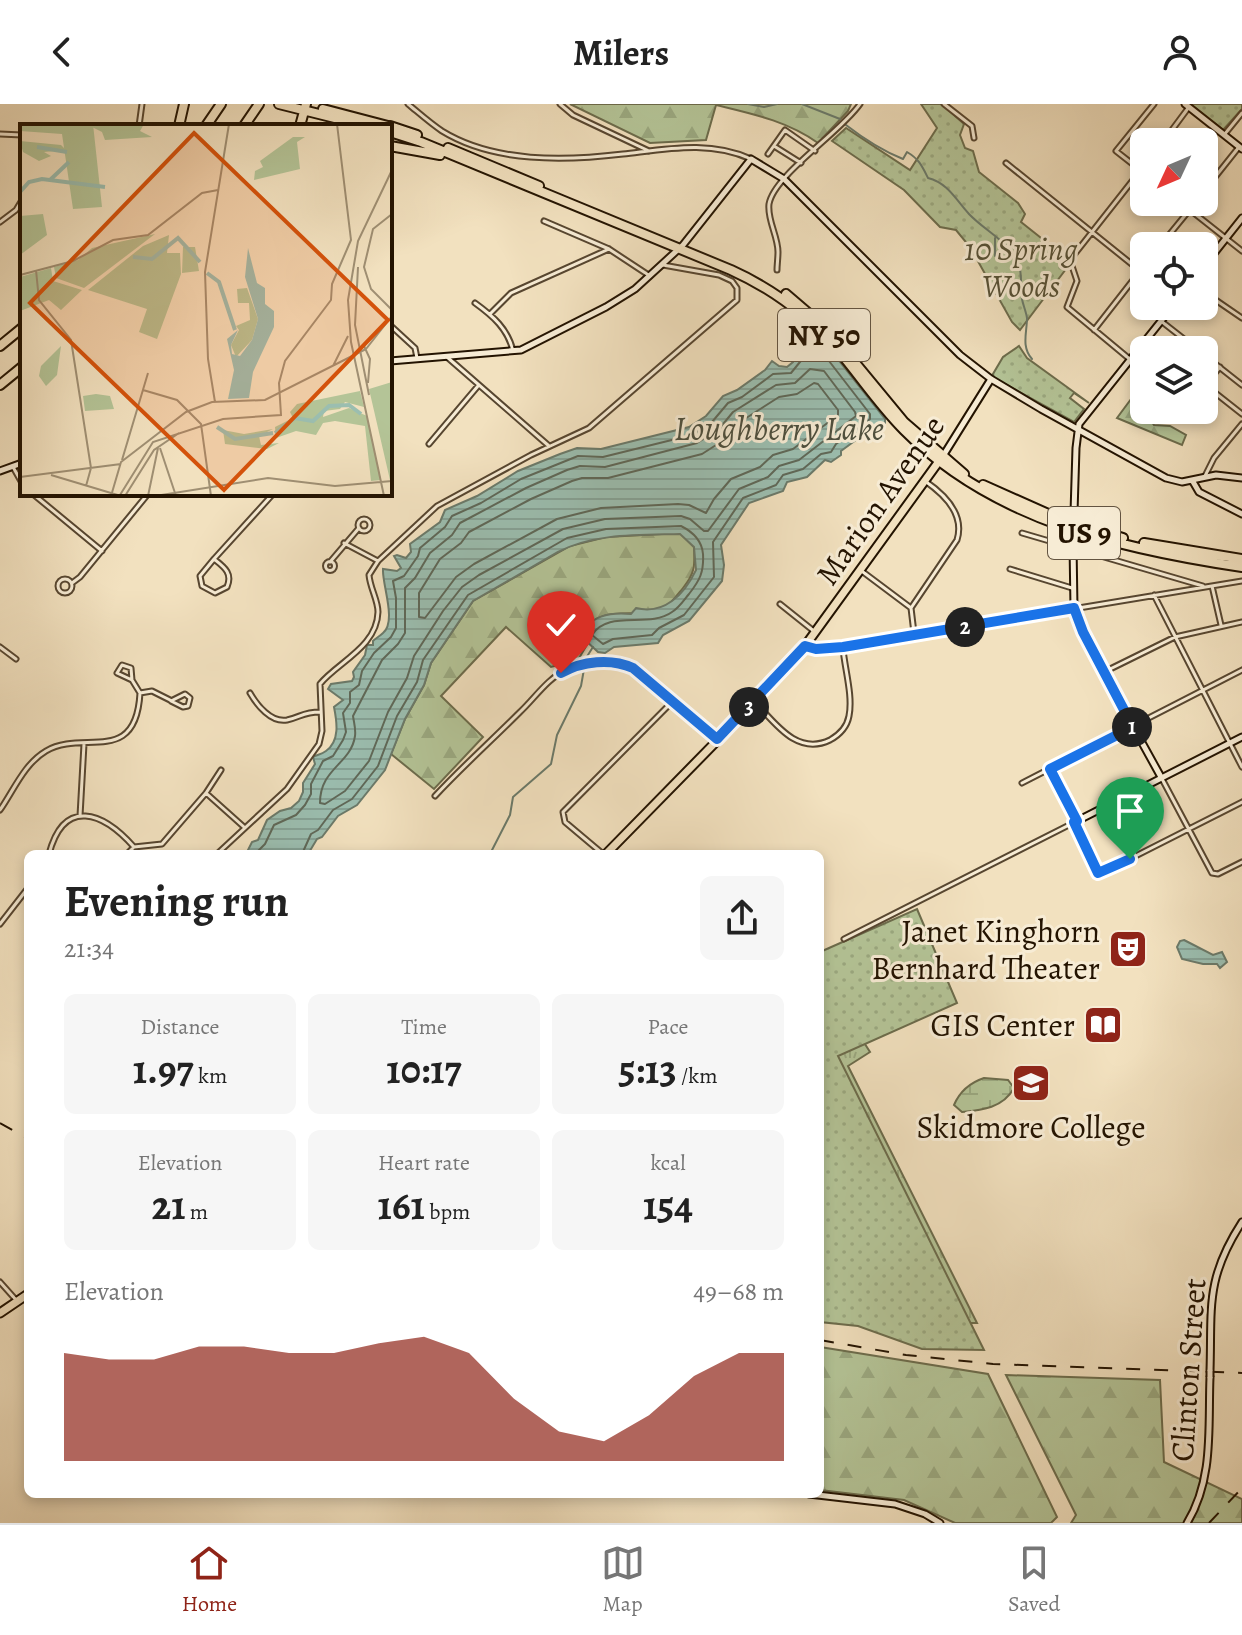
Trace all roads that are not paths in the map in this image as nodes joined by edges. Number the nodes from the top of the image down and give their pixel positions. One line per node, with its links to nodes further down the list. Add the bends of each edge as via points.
1 (142, 104): 16 (street)
2 (184, 104): 17 (highway)
3 (221, 104): 18 (highway)
4 (259, 104): 19 (highway)
5 (279, 104): 12 (highway, NY 50)
6 (319, 104): 14 (highway)
7 (408, 104): 34 (street, via 443,132 488,150 552,157)
8 (560, 104): 34 (street)
9 (860, 104): 35 (street)
10 (944, 104): 30 (street, via 972,126)
11 (1154, 104): 22 (street)
12 (305, 106): 14 (highway, NY 50); 20 (highway, NY 50)
13 (1187, 106): 23 (street); 29 (street)
14 (329, 111): 21 (highway, NY 50)
15 (1242, 113): 29 (street)
16 (139, 124)
17 (179, 124)
18 (207, 124)
19 (245, 124)
20 (361, 124)
21 (375, 124)
22 (1135, 128)
23 (1172, 128)
24 (392, 129): 41 (highway, NY 50)
25 (392, 129): 54 (highway, NY 50)
26 (0, 134): 28 (street)
27 (1130, 134): 38 (street, via 1116,151)
28 (20, 135)
29 (1224, 135): 33 (street)
30 (974, 138)
31 (392, 146): 41 (highway)
32 (774, 146): 35 (street, via 785,130); 36 (street); 39 (street)
33 (1241, 148): 42 (street)
34 (649, 151): 37 (street, via 704,147)
35 (815, 151): 39 (street)
36 (768, 154)
37 (751, 159): 43 (street); 54 (street)
38 (1130, 161)
39 (801, 163): 43 (street)
40 (1006, 163): 51 (street)
41 (477, 167): 54 (highway, NY 50)
42 (1218, 174)
43 (784, 179): 60 (street, via 769,204); 82 (street, via 960,355)
44 (1130, 186): 51 (street)
45 (20, 203): 50 (street)
46 (1185, 216): 52 (street)
47 (1197, 216): 53 (street)
48 (1242, 218): 53 (street)
49 (544, 221): 56 (street)
50 (0, 222)
51 (1092, 232): 58 (street); 70 (street, via 1070,260 1077,281 1067,304)
52 (1172, 232)
53 (1225, 239): 55 (street); 57 (street)
54 (681, 247): 59 (street); 92 (highway, NY 50, via 752,274 805,309)
55 (1218, 248)
56 (609, 249): 61 (street); 65 (street, via 511,293)
57 (1242, 251)
58 (1130, 262)
59 (663, 265): 61 (street); 91 (street, via 727,278 737,288 737,300 584,431)
60 (777, 270)
61 (650, 276): 74 (street, via 606,307)
62 (1130, 286): 70 (street)
63 (1218, 302): 66 (street)
64 (475, 303): 65 (street)
65 (490, 314): 74 (street)
66 (1242, 318)
67 (1161, 321): 71 (street); 72 (street)
68 (392, 327): 76 (street, via 415,348)
69 (20, 330): 73 (highway)
70 (1094, 330): 77 (street)
71 (1149, 336)
72 (1180, 336)
73 (0, 346)
74 (513, 351): 75 (street)
75 (446, 356): 76 (street); 85 (street)
76 (417, 358): 78 (street)
77 (1130, 360): 89 (street)
78 (392, 361)
79 (1220, 367): 81 (street); 84 (street)
80 (20, 369): 83 (highway)
81 (1218, 369)
82 (991, 379): 89 (street); 92 (street, Marion Avenue)
83 (0, 385)
84 (1242, 385)
85 (478, 386): 90 (street); 91 (street)
86 (1218, 396): 87 (street)
87 (1242, 414)
88 (1242, 424): 96 (street)
89 (1078, 430): 99 (street, via 1166,478); 105 (street)
90 (429, 444)
91 (549, 446): 113 (street, via 442,502)
92 (941, 459): 100 (main road, Marion Avenue); 105 (highway, US 9, via 990,489)
93 (20, 464): 94 (street)
94 (13, 467): 95 (street); 98 (street)
95 (0, 471)
96 (1205, 477): 97 (street); 99 (street)
97 (1242, 478)
98 (20, 479)
99 (1192, 480): 104 (street, via 1199,492)
100 (925, 481): 117 (main road, Marion Avenue); 125 (street, via 948,500 959,532)
101 (35, 496): 110 (street)
102 (146, 496): 110 (street)
103 (271, 496): 111 (street)
104 (1242, 514)
105 (1074, 526): 109 (street); 112 (highway, US 9); 115 (highway, US 9, via 1164,554)
106 (359, 528): 108 (street)
107 (1022, 533): 109 (street)
108 (344, 543): 113 (street); 114 (street)
109 (1073, 549): 121 (street); 122 (street)
110 (102, 551): 119 (street)
111 (214, 559): 111 (street, via 200,576 202,586 215,593 227,587 230,577)
112 (1242, 559)
113 (378, 561): 145 (street, via 369,575 378,612 372,629 348,661 320,684)
114 (330, 562)
115 (1242, 567)
116 (1010, 569): 122 (street)
117 (861, 570): 125 (street); 129 (main road, Marion Avenue)
118 (1242, 581): 120 (street)
119 (72, 583)
120 (1212, 586): 121 (street); 128 (street)
121 (1206, 587): 123 (street)
122 (1072, 588): 126 (street)
123 (1154, 595): 126 (street); 131 (street)
124 (780, 604): 129 (street)
125 (911, 608): 130 (street)
126 (1074, 608): 130 (street); 137 (street)
127 (1242, 622): 128 (street)
128 (1221, 627): 131 (street)
129 (815, 632): 132 (main road, Marion Avenue)
130 (914, 635): 134 (street)
131 (1175, 637): 137 (street); 139 (street)
132 (805, 646): 134 (street); 144 (main road, Marion Avenue)
133 (0, 647): 135 (street)
134 (843, 647): 144 (street, via 849,715 837,736 815,745 796,741)
135 (16, 659)
136 (1242, 670): 139 (street)
137 (1103, 672): 146 (street)
138 (132, 680): 140 (street)
139 (1203, 691): 146 (street); 149 (street)
140 (140, 693): 142 (street, via 152,691); 150 (street, via 136,716 126,732 108,742)
141 (250, 693): 145 (street, via 275,718)
142 (171, 701)
143 (673, 701): 148 (street); 157 (street, via 633,668 615,662 564,670); 168 (street, via 563,812 565,822)
144 (755, 702): 148 (main road, Marion Avenue)
145 (320, 712): 162 (street, via 319,744 287,789)
146 (1133, 727): 152 (street); 154 (street)
147 (1242, 737): 149 (street)
148 (717, 739): 169 (main road, Marion Avenue)
149 (1230, 743): 151 (street); 154 (street)
150 (84, 744): 159 (street, via 52,747 35,759); 160 (street)
151 (1242, 767)
152 (1050, 769): 155 (street); 161 (street)
153 (221, 770): 156 (street)
154 (1161, 777): 161 (street); 163 (street)
155 (1022, 783)
156 (206, 793): 162 (street); 164 (street, via 162,844)
157 (435, 796)
158 (1242, 802): 163 (street)
159 (0, 810)
160 (80, 816): 164 (street, via 104,820); 165 (street, via 58,829)
161 (1076, 821): 163 (street, via 1098,873); 173 (street)
162 (244, 827): 167 (street)
163 (1188, 829): 170 (street, via 1212,873)
164 (134, 847): 166 (street)
165 (50, 850)
166 (131, 850)
167 (221, 850)
168 (600, 850)
169 (609, 850)
170 (1242, 862)
171 (24, 893): 172 (street)
172 (0, 924)
173 (844, 939)
174 (1242, 1222): 181 (street, Clinton Street, via 1215,1277 1206,1473)
175 (0, 1282): 177 (street)
176 (24, 1297): 177 (main road)
177 (17, 1301): 178 (main road)
178 (0, 1313)
179 (824, 1496): 180 (street, via 895,1504)
180 (940, 1523)
181 (1187, 1523)

